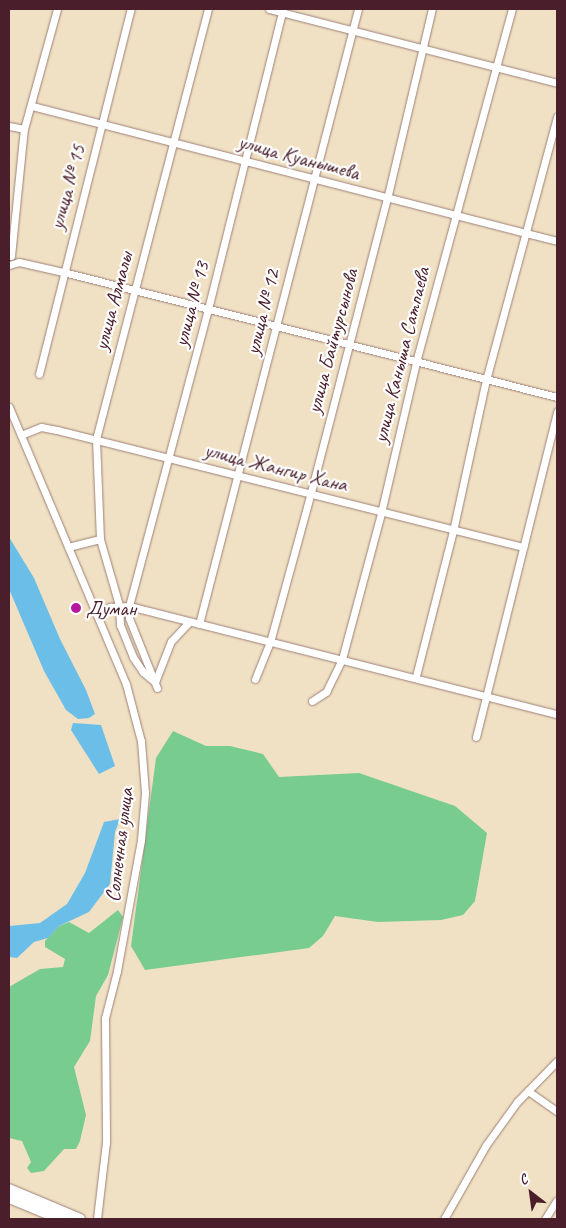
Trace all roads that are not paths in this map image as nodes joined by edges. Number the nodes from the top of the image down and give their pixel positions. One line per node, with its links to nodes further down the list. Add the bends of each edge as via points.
1 (57, 9): 13 (street)
2 (131, 9): 15 (street, улица № 15)
3 (208, 9): 18 (street, улица Алмалы)
4 (269, 9): 8 (street)
5 (358, 9): 9 (street, улица № 12)
6 (432, 9): 10 (street, улица Байтурсынова)
7 (512, 9): 11 (street, улица Каныша Сатпаева)
8 (283, 10): 9 (street); 19 (street, улица № 13)
9 (352, 30): 10 (street); 20 (street, улица № 12)
10 (422, 48): 11 (street); 21 (street, улица Байтурсынова)
11 (494, 67): 12 (street); 22 (street, улица Каныша Сатпаева)
12 (557, 83)
13 (32, 106): 15 (street, улица Куанышева); 17 (street)
14 (557, 116): 23 (street)
15 (102, 123): 18 (street, улица Куанышева); 27 (street, улица № 15)
16 (9, 126): 17 (street)
17 (24, 129): 25 (street)
18 (173, 143): 19 (street, улица Куанышева); 28 (street, улица Алмалы)
19 (246, 160): 20 (street, улица Куанышева); 29 (street, улица № 13)
20 (315, 178): 21 (street, улица Куанышева); 30 (street, улица № 12)
21 (387, 199): 22 (street, улица Куанышева); 31 (street, улица Байтурсынова)
22 (455, 216): 23 (street, улица Куанышева); 32 (street, улица Каныша Сатпаева)
23 (527, 232): 24 (street, улица Куанышева); 34 (street)
24 (557, 241)
25 (10, 256)
26 (9, 264): 27 (street, via 19,262)
27 (63, 272): 28 (street); 33 (street, улица № 15)
28 (134, 290): 29 (street); 39 (street, улица Алмалы)
29 (208, 309): 30 (street); 40 (street, улица № 13)
30 (278, 326): 31 (street); 41 (street, улица № 12)
31 (349, 344): 32 (street); 42 (street, улица Байтурсынова)
32 (416, 362): 34 (street); 43 (street, улица Каныша Сатпаева)
33 (38, 374)
34 (486, 380): 35 (street); 44 (street)
35 (557, 397)
36 (9, 406): 38 (street, Солнечная улица)
37 (557, 411): 47 (street)
38 (21, 435): 39 (street, улица Жангир Хана, via 41,427); 46 (street, Солнечная улица)
39 (96, 439): 40 (street, улица Жангир Хана); 45 (street, улица Алмалы)
40 (166, 458): 41 (street, улица Жангир Хана); 49 (street, улица № 13)
41 (238, 477): 42 (street, улица Жангир Хана); 52 (street, улица № 12)
42 (311, 492): 43 (street, улица Жангир Хана); 53 (street, улица Байтурсынова)
43 (381, 513): 44 (street, улица Жангир Хана); 54 (street, улица Каныша Сатпаева)
44 (453, 531): 47 (street, улица Жангир Хана); 55 (street)
45 (100, 539): 46 (street); 48 (street, улица Алмалы)
46 (68, 547): 50 (street, Солнечная улица)
47 (524, 547): 58 (street)
48 (120, 605): 49 (street); 50 (street); 57 (street, улица Алмалы, via 120,625 133,658)
49 (129, 606): 51 (street); 57 (street, via 129,618)
50 (96, 614): 70 (street, Солнечная улица, via 126,684 140,733 145,793 130,906 105,1018 106,1142)
51 (189, 622): 52 (street); 57 (street, via 171,641)
52 (199, 624): 53 (street)
53 (270, 642): 54 (street); 56 (street, улица Байтурсынова)
54 (342, 659): 55 (street); 59 (street, улица Каныша Сатпаева, via 326,692)
55 (416, 676): 58 (street)
56 (255, 679)
57 (156, 685)
58 (484, 697): 60 (street); 61 (street)
59 (312, 701)
60 (557, 714)
61 (476, 737)
62 (557, 1061): 63 (street)
63 (528, 1091): 64 (street); 71 (street, via 486,1145)
64 (557, 1111)
65 (9, 1190): 69 (highway)
66 (9, 1198): 68 (highway)
67 (557, 1200): 72 (street)
68 (60, 1219)
69 (80, 1219)
70 (97, 1219)
71 (445, 1219)
72 (545, 1219)

